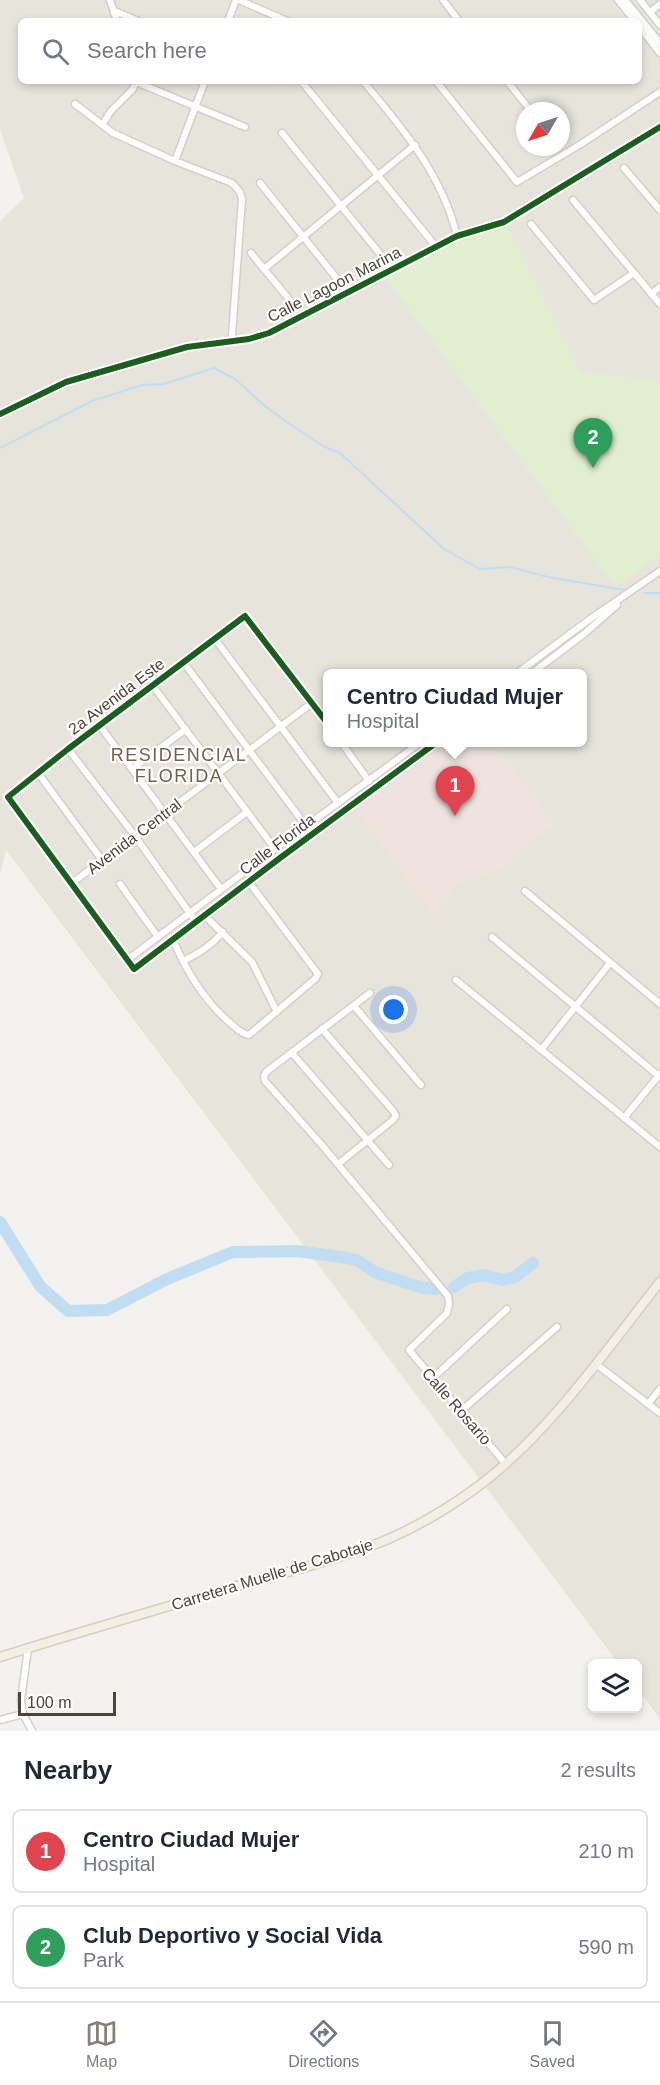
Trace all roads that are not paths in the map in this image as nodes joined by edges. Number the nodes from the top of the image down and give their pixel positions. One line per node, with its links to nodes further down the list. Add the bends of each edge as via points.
1 (110, 0): 9 (street)
2 (237, 0): 12 (street); 13 (street)
3 (443, 0): 14 (street)
4 (618, 0): 15 (street)
5 (625, 0): 16 (street)
6 (640, 0): 8 (street)
7 (660, 4): 8 (street)
8 (650, 12): 18 (street)
9 (114, 13): 10 (street); 11 (street)
10 (116, 18)
11 (131, 18)
12 (229, 18)
13 (280, 18)
14 (457, 18)
15 (633, 18)
16 (640, 18)
17 (642, 21): 20 (street)
18 (660, 25)
19 (642, 30): 21 (street)
20 (660, 43)
21 (660, 53)
22 (135, 84): 33 (street)
23 (141, 84): 32 (street)
24 (204, 84): 32 (street)
25 (304, 84): 42 (street)
26 (365, 84): 37 (street)
27 (438, 84): 39 (street, via 517,182)
28 (509, 84): 30 (street)
29 (660, 92): 38 (street)
30 (524, 102)
31 (75, 104): 33 (street)
32 (196, 106): 34 (street); 40 (street)
33 (102, 125): 40 (street)
34 (245, 127)
35 (660, 127): 49 (street, Calle Lagoon Marina, via 504,222)
36 (282, 133): 45 (street)
37 (415, 145): 42 (street); 49 (street, via 448,203)
38 (570, 150)
39 (560, 156)
40 (175, 161): 60 (street, via 232,183 240,192)
41 (624, 168): 46 (street)
42 (378, 175): 45 (street); 50 (street)
43 (260, 183): 48 (street)
44 (573, 200): 54 (street)
45 (341, 206): 48 (street); 53 (street)
46 (660, 210)
47 (531, 224): 54 (street, via 594,300)
48 (303, 237): 52 (street); 55 (street)
49 (457, 237): 53 (street, Calle Lagoon Marina)
50 (433, 243)
51 (251, 253): 52 (street)
52 (264, 269): 59 (street)
53 (393, 270): 60 (street, Calle Lagoon Marina, via 269,333)
54 (634, 273): 57 (street)
55 (342, 285)
56 (660, 287): 57 (street)
57 (651, 294): 58 (street)
58 (660, 304)
59 (297, 309)
60 (234, 341): 61 (street, Calle Lagoon Marina, via 187,347 66,382)
61 (0, 414)
62 (660, 571): 63 (street)
63 (633, 591): 66 (street); 67 (street)
64 (215, 639): 65 (street, 2a Avenida Este); 69 (street, 2a Avenida Este, via 245,616); 72 (street)
65 (184, 663): 68 (street, 2a Avenida Este); 78 (street)
66 (523, 669)
67 (538, 669)
68 (153, 686): 71 (street, 2a Avenida Este); 73 (street)
69 (312, 703): 70 (street); 72 (street, Avenida Central)
70 (323, 718)
71 (100, 726): 77 (street, 2a Avenida Este); 79 (street)
72 (282, 726): 78 (street, Avenida Central); 83 (street)
73 (186, 729): 79 (street); 81 (street)
74 (345, 747): 82 (street)
75 (414, 747): 82 (street, Calle Florida)
76 (430, 747): 91 (street, Calle Florida)
77 (68, 749): 80 (street, 2a Avenida Este); 87 (street)
78 (250, 750): 81 (street, Avenida Central); 86 (street)
79 (132, 769): 85 (street)
80 (38, 773): 90 (street); 92 (street, 2a Avenida Este, via 8,797)
81 (219, 773): 84 (street); 85 (street, Avenida Central)
82 (369, 781): 83 (street, Calle Florida)
83 (338, 803): 86 (street, Calle Florida)
84 (247, 812): 88 (street); 89 (street)
85 (165, 813): 87 (street, Avenida Central); 89 (street)
86 (306, 826): 88 (street, Calle Florida)
87 (135, 836): 90 (street, Avenida Central); 96 (street)
88 (275, 849): 94 (street, Calle Florida)
89 (194, 852): 94 (street)
90 (102, 860): 92 (street, Avenida Central)
91 (249, 882): 97 (street, Calle Florida); 111 (street, via 318,974)
92 (72, 883): 103 (street)
93 (120, 884): 100 (street)
94 (221, 889): 96 (street, Calle Florida)
95 (525, 891): 105 (street)
96 (189, 913): 98 (street); 100 (street, Calle Florida)
97 (205, 916): 98 (street, Calle Florida); 99 (street)
98 (196, 922): 102 (street, Calle Florida)
99 (223, 932): 104 (street, via 213,944); 111 (street, via 252,962)
100 (158, 937): 103 (street, Calle Florida)
101 (492, 938): 110 (street)
102 (173, 940): 103 (street, Calle Florida, via 134,969); 104 (street)
103 (127, 960)
104 (183, 961): 111 (street, via 198,989 245,1035)
105 (610, 963): 108 (street); 110 (street)
106 (456, 980): 113 (street)
107 (370, 993): 109 (street)
108 (660, 1004)
109 (354, 1006): 112 (street); 116 (street)
110 (576, 1007): 113 (street); 115 (street)
111 (277, 1012)
112 (322, 1029): 114 (street); 118 (street, via 396,1116)
113 (541, 1050): 117 (street)
114 (292, 1053): 118 (street); 120 (street, via 267,1072 265,1081)
115 (660, 1076): 117 (street)
116 (421, 1085)
117 (624, 1118): 119 (street)
118 (367, 1140): 120 (street); 121 (street)
119 (660, 1147)
120 (338, 1164): 126 (street, Calle Rosario, via 447,1296 447,1312 409,1350)
121 (389, 1165)
122 (660, 1282): 125 (main road, Carretera Muelle de Cabotaje)
123 (507, 1309): 126 (street)
124 (557, 1327): 129 (street)
125 (596, 1364): 128 (street); 131 (main road, Carretera Muelle de Cabotaje)
126 (433, 1378): 129 (street, Calle Rosario)
127 (660, 1389): 128 (street)
128 (648, 1404): 130 (street)
129 (461, 1411): 131 (street, Calle Rosario)
130 (660, 1413)
131 (506, 1462): 132 (main road, Carretera Muelle de Cabotaje, via 480,1485 438,1512 350,1554)
132 (28, 1648): 133 (main road, Carretera Muelle de Cabotaje); 134 (street, via 21,1700)
133 (0, 1657)
134 (23, 1714): 135 (street); 136 (street)
135 (0, 1720)
136 (32, 1731)

